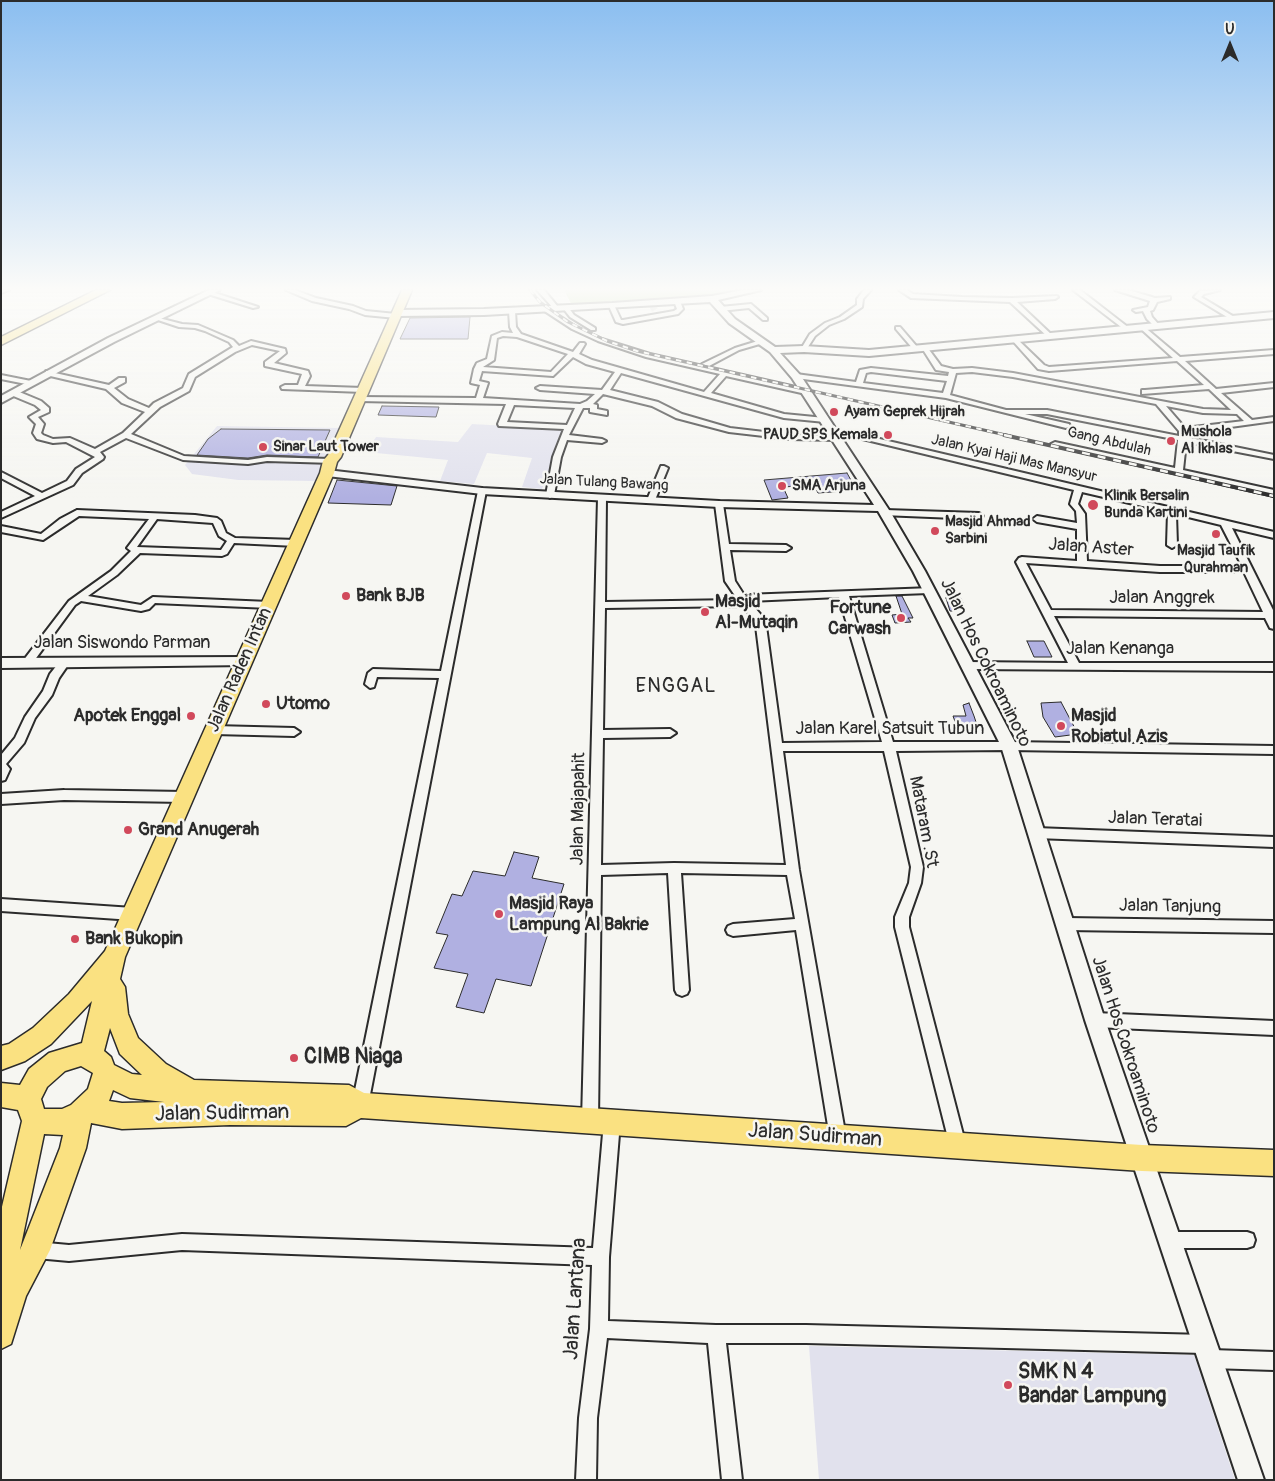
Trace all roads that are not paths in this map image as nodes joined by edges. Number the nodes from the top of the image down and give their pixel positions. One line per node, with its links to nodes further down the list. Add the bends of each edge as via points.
1 (76, 359): 19 (street)
2 (220, 359): 44 (street, via 192,376 186,388)
3 (275, 359): 30 (street, via 268,364 305,373)
4 (377, 359): 36 (main road, Jalan Raden Intan)
5 (490, 359): 17 (street)
6 (570, 359): 17 (street, via 554,374)
7 (587, 359): 18 (street)
8 (666, 359): 25 (street)
9 (687, 359): 16 (street)
10 (716, 359): 16 (street)
11 (779, 359): 25 (street, Jalan Hos Cokroaminoto)
12 (931, 359): 21 (street)
13 (1035, 359): 15 (street, via 1044,368)
14 (1190, 359): 15 (street)
15 (1179, 360): 32 (street)
16 (706, 364): 25 (street)
17 (478, 369): 40 (street, via 475,383 484,383)
18 (620, 370): 33 (street); 37 (street)
19 (49, 373): 24 (street); 28 (street)
20 (723, 375): 37 (street)
21 (952, 375): 26 (street, via 871,370 863,372); 38 (street); 42 (street, via 972,370 1013,374)
22 (1, 377): 24 (street)
23 (122, 380): 28 (street)
24 (31, 383): 35 (street)
25 (801, 383): 26 (street); 49 (street, Jalan Hos Cokroaminoto)
26 (859, 385): 38 (street)
27 (1274, 385): 32 (street)
28 (109, 387): 44 (street, via 125,401)
29 (285, 387): 30 (street)
30 (300, 388): 36 (street)
31 (540, 388): 33 (street, Jalan Kyai Haji Mas Mansyur)
32 (1212, 389): 34 (street); 46 (street)
33 (603, 392): 43 (street); 55 (street, Jalan Kyai Haji Mas Mansyur, via 655,404 679,416 729,430 790,437)
34 (1145, 392)
35 (14, 393): 39 (street); 59 (street, via 46,410 33,418 40,424 37,433 40,437 52,441 67,440)
36 (361, 395): 40 (street); 61 (main road, Jalan Raden Intan)
37 (705, 395): 49 (street, via 784,416)
38 (946, 396): 45 (street)
39 (1, 400)
40 (479, 400): 41 (street)
41 (511, 402): 43 (street); 52 (street, via 502,424)
42 (1159, 403): 46 (street, via 1212,412); 54 (street)
43 (583, 405): 47 (street); 52 (street)
44 (150, 411): 53 (street)
45 (1006, 412): 51 (street); 54 (street, via 1047,412)
46 (1238, 412): 50 (street)
47 (604, 413)
48 (1274, 419): 50 (street)
49 (825, 420): 55 (street, Jalan Hos Cokroaminoto)
50 (1249, 421): 54 (street)
51 (1066, 426)
52 (569, 427): 56 (street)
53 (126, 434): 59 (street); 61 (street, via 183,458 248,462 267,459)
54 (1182, 434): 60 (street); 63 (street)
55 (836, 435): 65 (street, Jalan Kyai Haji Mas Mansyur, via 850,434); 73 (street, Jalan Hos Cokroaminoto)
56 (564, 437): 57 (street); 68 (street)
57 (602, 441)
58 (1055, 444): 63 (street, Gang Abdulah)
59 (95, 452): 69 (street, via 100,457 78,470 70,483)
60 (1274, 458)
61 (328, 467): 66 (street, Jalan Tulang Bawang); 84 (main road, Jalan Raden Intan)
62 (664, 468): 71 (street)
63 (1178, 471): 67 (street, Gang Abdulah)
64 (1, 474): 69 (street)
65 (1078, 488): 74 (street, Jalan Kyai Haji Mas Mansyur); 80 (street, via 1074,504 1080,510)
66 (482, 492): 68 (street, Jalan Tulang Bawang); 107 (street)
67 (1274, 493)
68 (550, 495): 70 (street, Jalan Tulang Bawang)
69 (41, 496): 75 (street)
70 (602, 498): 71 (street, Jalan Tulang Bawang); 96 (street, Jalan Majapahit)
71 (651, 500): 72 (street, Jalan Tulang Bawang)
72 (719, 504): 73 (street, Jalan Tulang Bawang); 86 (street)
73 (883, 510): 77 (street); 91 (street, Jalan Hos Cokroaminoto)
74 (1172, 511): 79 (street, Jalan Kyai Haji Mas Mansyur); 85 (street)
75 (1, 515)
76 (155, 516): 81 (street, via 77,514 43,537); 83 (street, via 214,519 222,534); 88 (street, via 132,548)
77 (979, 516)
78 (1037, 519): 80 (street)
79 (1225, 524): 82 (street, Jalan Kyai Haji Mas Mansyur); 90 (street)
80 (1082, 527): 89 (street)
81 (1, 529)
82 (1274, 535)
83 (232, 540): 84 (street); 88 (street, via 222,553)
84 (296, 543): 95 (main road, Jalan Raden Intan)
85 (1172, 545)
86 (725, 547): 87 (street); 94 (street, via 730,581)
87 (786, 548)
88 (137, 550): 93 (street, via 114,574)
89 (1082, 565): 90 (street, Jalan Aster); 97 (street, Jalan Aster, via 1021,560)
90 (1248, 569): 98 (street)
91 (928, 590): 92 (street); 104 (street, Jalan Hos Cokroaminoto)
92 (843, 594): 94 (street); 115 (street, Mataram .St)
93 (79, 598): 95 (street, via 141,608 153,600); 103 (street)
94 (744, 601): 96 (street); 114 (street, via 761,626)
95 (269, 605): 101 (main road, Jalan Raden Intan)
96 (600, 606): 112 (street, Jalan Majapahit)
97 (1050, 614): 98 (street, Jalan Anggrek); 105 (street, Jalan Aster)
98 (1271, 615): 99 (street)
99 (1274, 626)
100 (65, 662): 101 (street, Jalan Siswondo Parman); 103 (street, Jalan Siswondo Parman); 117 (street, via 30,717 20,740)
101 (244, 662): 109 (main road, Jalan Raden Intan)
102 (1, 663): 103 (street, Jalan Siswondo Parman)
103 (27, 663)
104 (967, 666): 105 (street, Jalan Kenanga); 113 (street, Jalan Hos Cokroaminoto)
105 (1075, 666): 106 (street, Jalan Kenanga)
106 (1274, 667)
107 (446, 675): 108 (street, via 373,673); 140 (street)
108 (370, 684)
109 (214, 730): 110 (street); 119 (main road, Jalan Raden Intan)
110 (294, 732)
111 (670, 733): 112 (street)
112 (598, 734): 124 (street, Jalan Majapahit)
113 (1008, 746): 115 (street, Jalan Karel Satsuit Tubun); 116 (street, Jalan Karel Satsuit Tubun); 121 (street, Jalan Hos Cokroaminoto)
114 (777, 747): 115 (street, Jalan Karel Satsuit Tubun); 125 (street)
115 (889, 747): 145 (street, Mataram .St, via 917,867 902,927)
116 (1274, 750)
117 (1, 765): 118 (street, via 4,769)
118 (1, 777)
119 (184, 798): 120 (street, via 64,795); 127 (main road, Jalan Raden Intan)
120 (1, 799)
121 (1036, 833): 122 (street, Jalan Teratai); 129 (street, Jalan Hos Cokroaminoto)
122 (1274, 842)
123 (674, 868): 124 (street); 125 (street); 133 (street)
124 (595, 870): 143 (street, Jalan Majapahit)
125 (793, 870): 128 (street)
126 (1, 905): 127 (street)
127 (133, 914): 132 (main road, Jalan Raden Intan)
128 (803, 924): 131 (street); 144 (street)
129 (1066, 924): 130 (street, Jalan Tanjung); 134 (street, Jalan Hos Cokroaminoto)
130 (1274, 927)
131 (733, 930)
132 (113, 964): 136 (main road, via 42,1036 16,1053); 137 (main road, Jalan Raden Intan); 138 (main road, via 116,1014 129,1046 157,1072)
133 (682, 990)
134 (1095, 1020): 135 (street); 146 (street, Jalan Hos Cokroaminoto)
135 (1274, 1028)
136 (1, 1058)
137 (98, 1064): 138 (main road, Jalan Sudirman, via 130,1086); 141 (main road, via 81,1054 58,1061 38,1078); 142 (main road, via 103,1085 97,1098)
138 (191, 1092): 140 (main road, Jalan Sudirman, via 349,1097)
139 (1, 1095): 141 (main road)
140 (359, 1105): 142 (main road, Jalan Sudirman, via 346,1113 230,1112 122,1116); 143 (main road, Jalan Sudirman)
141 (32, 1109): 142 (main road, via 48,1123 64,1122); 152 (main road, via 6,1252)
142 (83, 1112): 150 (main road)
143 (601, 1122): 144 (main road, Jalan Sudirman); 151 (street, Jalan Lantana)
144 (838, 1138): 145 (main road, Jalan Sudirman)
145 (958, 1146): 146 (main road, Jalan Sudirman)
146 (1142, 1158): 147 (main road, Jalan Sudirman); 148 (street, Jalan Hos Cokroaminoto)
147 (1274, 1163)
148 (1170, 1240): 149 (street); 156 (street, Jalan Hos Cokroaminoto)
149 (1247, 1240)
150 (36, 1250): 151 (street, via 69,1254 182,1242); 152 (main road)
151 (601, 1257): 153 (street, Jalan Lantana)
152 (7, 1302): 154 (main road)
153 (599, 1329): 155 (street); 158 (street, Jalan Lantana, via 589,1412)
154 (1, 1334)
155 (716, 1334): 156 (street, via 806,1334); 159 (street)
156 (1208, 1351): 157 (street); 160 (street, Jalan Hos Cokroaminoto)
157 (1274, 1361)
158 (586, 1480)
159 (732, 1480)
160 (1251, 1480)

